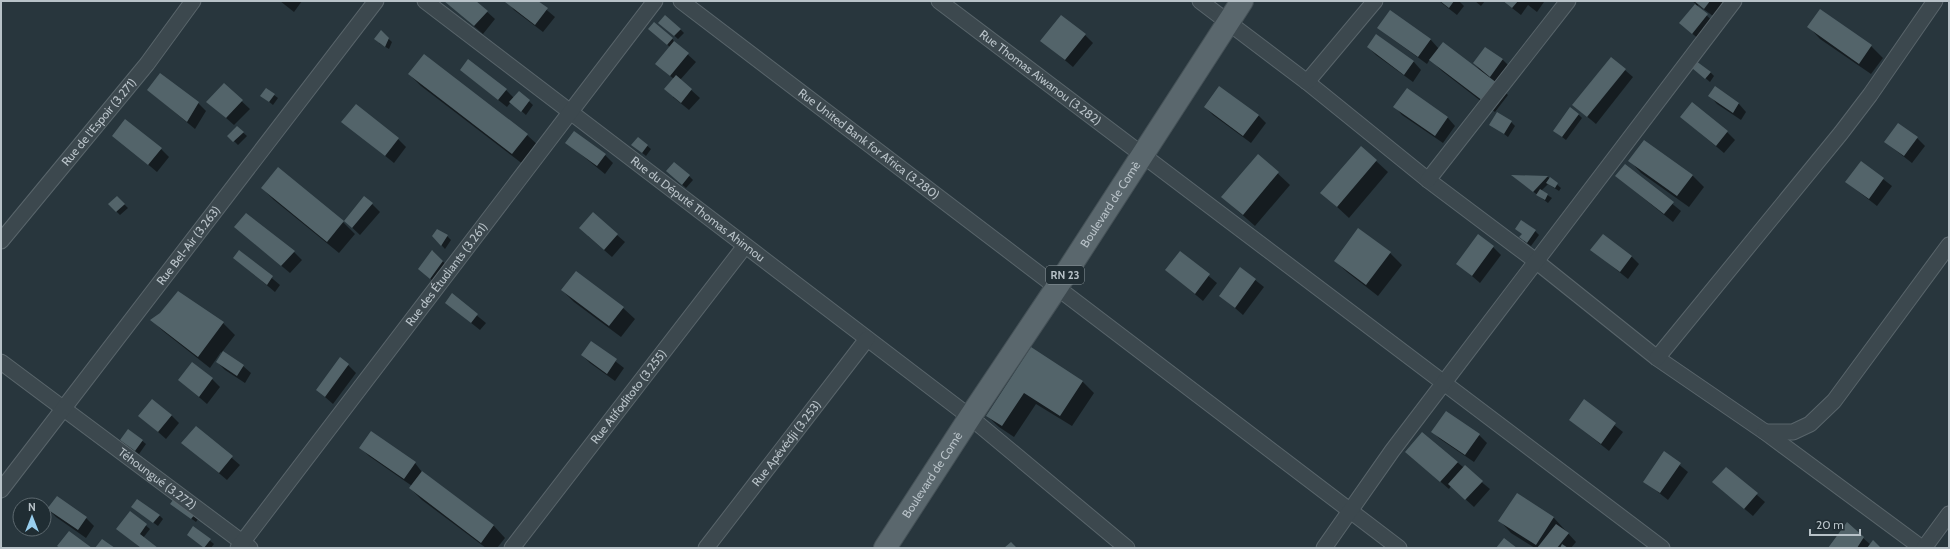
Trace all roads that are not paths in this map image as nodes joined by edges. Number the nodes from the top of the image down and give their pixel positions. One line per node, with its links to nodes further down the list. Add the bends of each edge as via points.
1 (193, 1): 18 (street, Rue de l'Espoir (3.271), via 146,64)
2 (376, 1): 27 (street, Rue Bel-Air (3.263))
3 (425, 1): 15 (street, Rue du Député Thomas Ahinnou)
4 (655, 1): 15 (street, Rue des Étudiants (3.261))
5 (681, 1): 22 (street, Rue United Bank for Africa (3.280))
6 (939, 1): 16 (street, Rue Thomas Aiwanou (3.282))
7 (1200, 1): 13 (street)
8 (1242, 1): 13 (main road, Boulevard de Comè / RN 23)
9 (1375, 1): 14 (street)
10 (1568, 1): 17 (street)
11 (1734, 1): 21 (street)
12 (1935, 1): 24 (street, via 1841,133)
13 (1228, 22): 14 (street); 16 (main road, Boulevard de Comè / RN 23)
14 (1307, 82): 17 (street)
15 (570, 112): 20 (street, Rue du Député Thomas Ahinnou); 34 (street, Rue des Étudiants (3.261))
16 (1142, 155): 22 (main road, Boulevard de Comè / RN 23); 26 (street, Rue Thomas Aiwanou (3.282))
17 (1428, 180): 21 (street)
18 (1, 241)
19 (1949, 245): 29 (street, via 1834,401 1810,424 1793,432)
20 (746, 246): 23 (street, Rue du Député Thomas Ahinnou); 35 (street, Rue Atifoditoto (3.255))
21 (1537, 262): 24 (street); 26 (street)
22 (1057, 287): 28 (main road, Boulevard de Comè / RN 23); 31 (street, Rue United Bank for Africa (3.280))
23 (867, 339): 28 (street, Rue du Député Thomas Ahinnou); 36 (street, Rue Apévédji (3.253))
24 (1657, 358): 29 (street)
25 (1, 362): 27 (street, Téhoungué (3.272))
26 (1443, 383): 31 (street); 40 (street, Rue Thomas Aiwanou (3.282))
27 (64, 408): 30 (street, Rue Bel-Air (3.263)); 34 (street, Téhoungué (3.272))
28 (970, 417): 33 (street, Rue du Député Thomas Ahinnou); 37 (main road, Boulevard de Comè / RN 23)
29 (1766, 432): 41 (street)
30 (1, 490)
31 (1350, 512): 38 (street); 39 (street, Rue United Bank for Africa (3.280))
32 (1949, 514): 41 (street)
33 (1117, 545)
34 (244, 546)
35 (512, 548)
36 (706, 548)
37 (885, 548)
38 (1324, 548)
39 (1399, 548)
40 (1662, 548)
41 (1923, 548)

